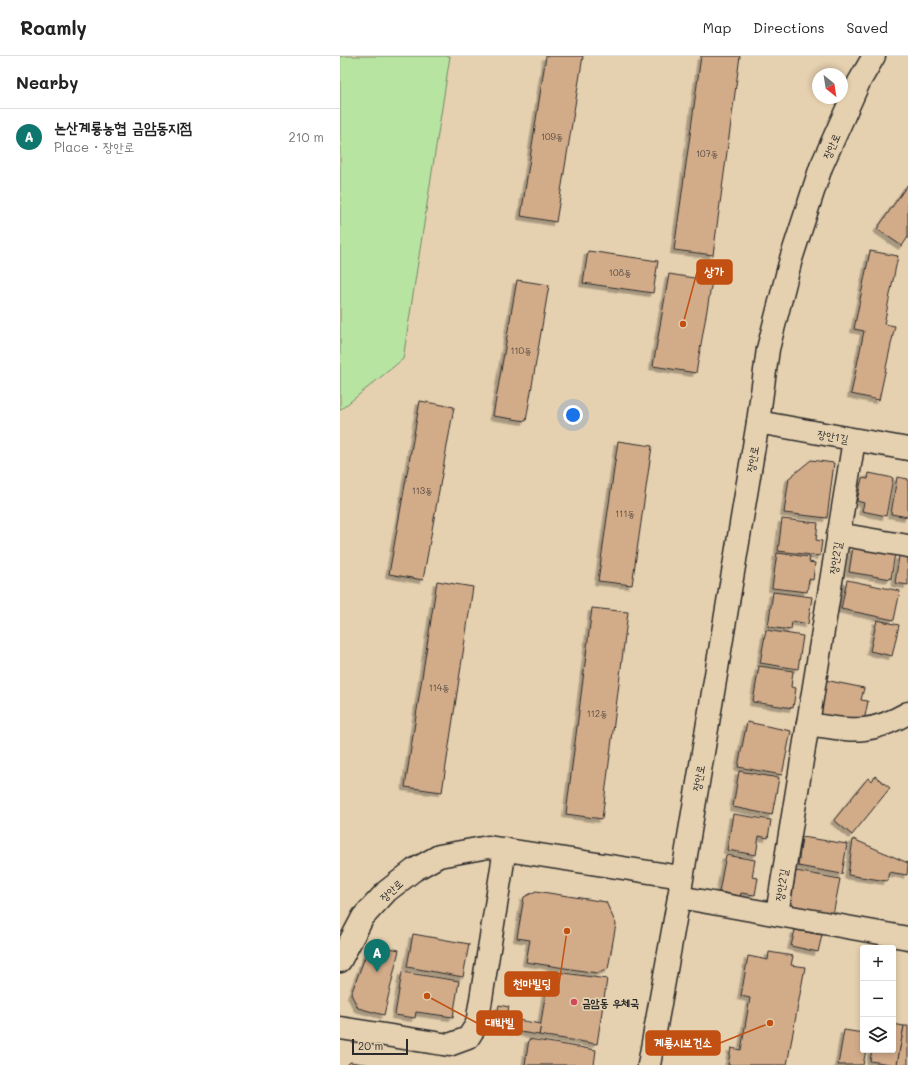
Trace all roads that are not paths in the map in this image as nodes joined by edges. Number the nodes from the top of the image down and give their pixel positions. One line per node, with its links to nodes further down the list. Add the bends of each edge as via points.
1 (874, 56): 2 (street, 장안로, via 859,82 821,167 791,259 768,348)
2 (758, 422): 3 (street, 장안1길); 10 (street, 장안로)
3 (854, 440): 4 (street, 장안1길); 5 (street, 장안2길)
4 (908, 449)
5 (838, 534): 6 (street, 장안2길); 8 (street, 장안2길)
6 (908, 546)
7 (908, 713): 8 (street, via 877,728 860,731)
8 (808, 724): 11 (street, 장안2길)
9 (505, 849): 10 (street, 장안로); 13 (street, 장안로, via 488,847 439,856 414,870 388,891 363,918); 14 (street, via 477,1024 468,1038 449,1045)
10 (680, 887): 11 (street); 15 (street, 장안로)
11 (777, 914): 12 (street, 장안2길)
12 (908, 938)
13 (340, 961)
14 (340, 1028)
15 (649, 1065)

